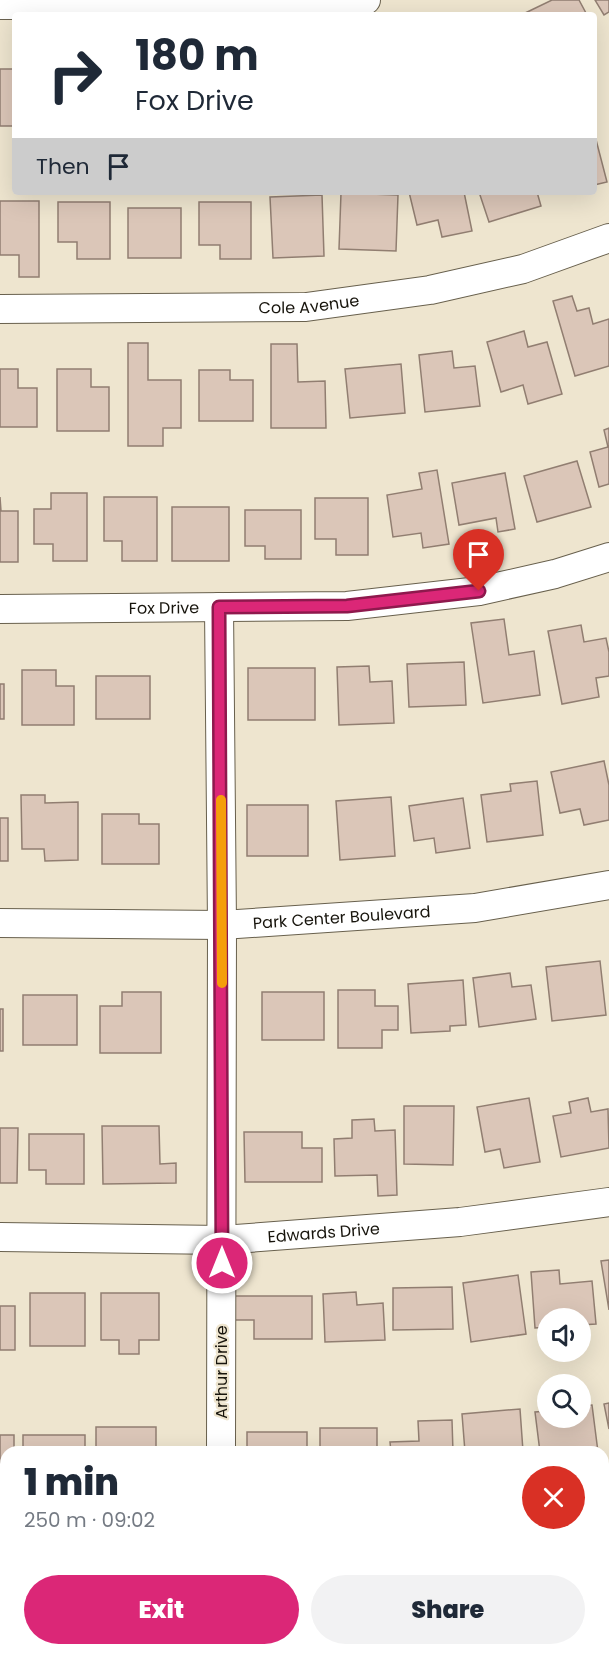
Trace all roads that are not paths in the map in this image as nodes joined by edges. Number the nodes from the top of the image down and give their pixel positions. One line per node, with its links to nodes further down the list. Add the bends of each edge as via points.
1 (361, 0): 2 (street)
2 (0, 5)
3 (609, 238): 4 (street, Cole Avenue, via 523,269 430,290 306,307)
4 (0, 309)
5 (609, 557): 6 (street, Fox Drive, via 479,591 347,606)
6 (219, 607): 7 (street, Fox Drive); 10 (street, Arthur Drive)
7 (0, 609)
8 (609, 885): 10 (street, Park Center Boulevard, via 475,908)
9 (0, 923): 10 (street, Park Center Boulevard)
10 (222, 925): 13 (street, Arthur Drive)
11 (609, 1202): 13 (street, Edwards Drive, via 460,1222)
12 (0, 1237): 13 (street, Edwards Drive)
13 (222, 1240): 14 (street, Arthur Drive)
14 (221, 1446)

